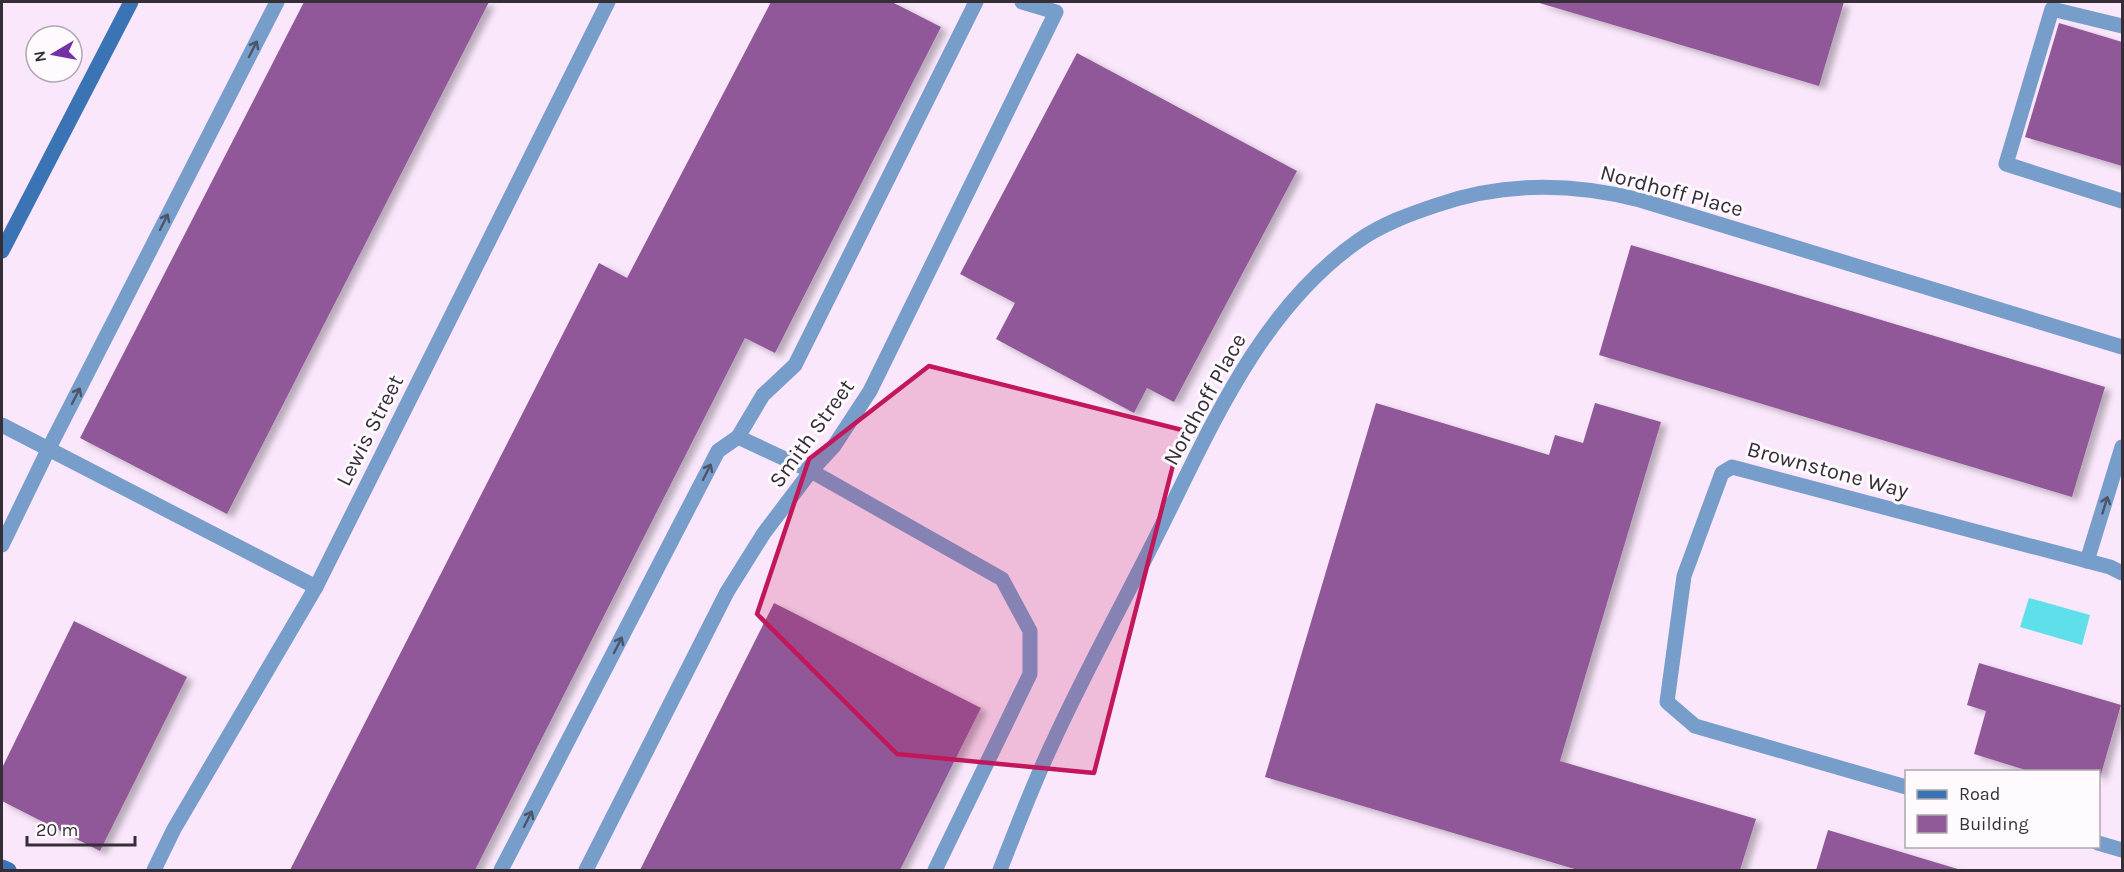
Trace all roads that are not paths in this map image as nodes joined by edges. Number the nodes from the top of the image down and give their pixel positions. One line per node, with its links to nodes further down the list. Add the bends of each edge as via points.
1 (132, 2): 8 (street)
2 (277, 2): 13 (street, one-way to 2)
3 (608, 2): 18 (street, Lewis Street)
4 (976, 2): 11 (street, via 795,365 763,395)
5 (1022, 2): 14 (street, Smith Street, via 1056,12 870,391 834,446)
6 (2122, 26): 7 (street, via 2052,9 2006,164)
7 (2122, 201)
8 (2, 251)
9 (2122, 347): 28 (street, Nordhoff Place, via 1606,192 1545,187 1479,192 1387,224 1359,240 1313,279 1271,329 1233,385 1052,742)
10 (2, 424): 13 (street)
11 (738, 437): 14 (street); 25 (street, one-way to 11, via 718,451)
12 (2122, 447): 16 (street, one-way to 12)
13 (49, 448): 15 (street); 18 (street)
14 (811, 471): 26 (street, Smith Street, via 764,533 728,592); 27 (street, via 1002,579 1030,631 1030,674)
15 (2, 545)
16 (2087, 561): 17 (street, Brownstone Way); 19 (street, Brownstone Way, via 1732,467 1722,473 1684,576 1667,702 1695,726)
17 (2122, 573)
18 (316, 587): 24 (street, Lewis Street, via 174,829)
19 (1905, 787)
20 (2100, 844): 21 (street)
21 (2122, 850)
22 (2, 867): 23 (street)
23 (9, 870)
24 (154, 870)
25 (501, 870)
26 (586, 870)
27 (935, 870)
28 (1000, 870)

